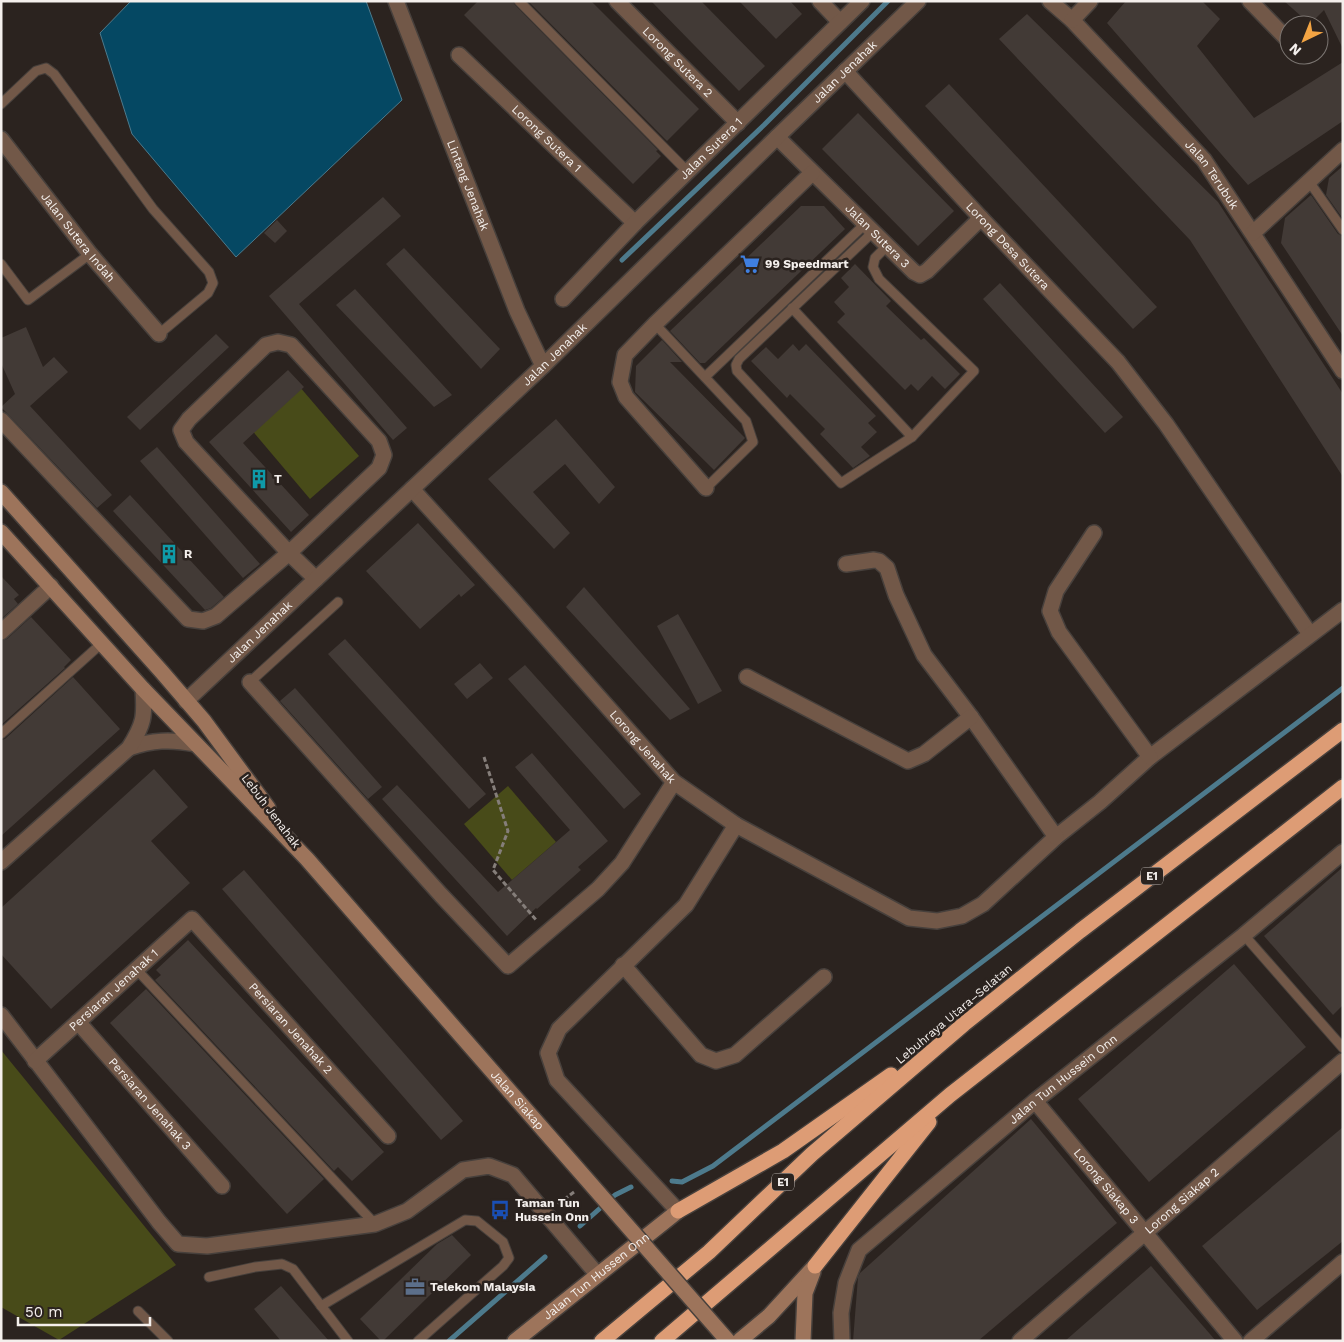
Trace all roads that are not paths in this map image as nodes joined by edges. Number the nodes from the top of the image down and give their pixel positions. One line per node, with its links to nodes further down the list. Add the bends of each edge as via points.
1 (396, 1): 35 (street, Lintang Jenahak, via 517,311)
2 (519, 1): 20 (lane)
3 (617, 1): 16 (street, Lorong Sutera 2)
4 (820, 1): 11 (street)
5 (862, 1): 11 (street, Jalan Sutera 1)
6 (918, 1): 14 (street, Jalan Jenahak)
7 (1050, 1): 10 (street, Jalan Terubuk)
8 (1090, 1): 10 (street)
9 (1250, 1): 12 (street)
10 (1072, 20): 27 (street, Jalan Terubuk, via 1204,160)
11 (840, 22): 16 (street, Jalan Sutera 1)
12 (1279, 31)
13 (459, 55): 24 (street, Lorong Sutera 1)
14 (845, 71): 17 (street, Jalan Jenahak); 23 (street, Lorong Desa Sutera)
15 (1, 104): 34 (lane, via 36,71 46,68 54,74 153,209 209,272 213,283 208,293)
16 (738, 123): 20 (street, Jalan Sutera 1)
17 (777, 137): 21 (street, Jalan Sutera 3); 35 (street, Jalan Jenahak)
18 (1, 139): 29 (street, Jalan Sutera Indah)
19 (1343, 150): 22 (street)
20 (688, 172): 24 (street, Jalan Sutera 1)
21 (812, 173): 25 (street, Jalan Sutera 3); 33 (street)
22 (1308, 180): 26 (lane); 27 (street)
23 (981, 218): 28 (street, Jalan Sutera 3, via 920,275); 52 (street, Lorong Desa Sutera, via 1118,362 1166,424)
24 (635, 223): 31 (street, Jalan Sutera 1)
25 (869, 228): 28 (street, Jalan Sutera 3); 32 (lane); 37 (lane)
26 (1343, 230)
27 (1253, 233): 36 (street, Jalan Terubuk)
28 (887, 246): 39 (lane, via 875,258 873,267 879,279 974,371)
29 (90, 254): 30 (lane, via 28,300); 34 (street, Jalan Sutera Indah)
30 (1, 264)
31 (563, 299)
32 (792, 308): 39 (lane); 39 (lane, via 739,359 737,371 841,484)
33 (655, 324): 37 (lane); 40 (street, via 625,356 620,382 626,397)
34 (159, 334)
35 (543, 366): 41 (street, Jalan Jenahak)
36 (1343, 371)
37 (706, 377): 40 (lane, via 746,421 752,442)
38 (1, 420): 45 (street, via 188,619 203,622 216,616)
39 (912, 438)
40 (706, 488)
41 (412, 489): 47 (street, Jalan Jenahak); 64 (street, Lorong Jenahak)
42 (1, 492): 57 (street, Lebuh Jenahak, via 134,638)
43 (1, 532): 48 (street, Lebuh Jenahak)
44 (1094, 533): 63 (street, via 1056,591 1050,611 1059,632)
45 (289, 553): 45 (street, via 186,442 182,430 189,419 266,345 278,342 291,345 379,441 384,455 379,468); 47 (street)
46 (846, 564): 58 (street, via 874,560 887,568 924,655)
47 (316, 579): 57 (street, Jalan Jenahak)
48 (51, 586): 51 (street); 53 (street, Lebuh Jenahak)
49 (338, 602): 55 (lane)
50 (1343, 610): 52 (street, Lorong Jenahak)
51 (1, 632)
52 (1310, 634): 63 (street, Lorong Jenahak)
53 (102, 643): 56 (street, Lebuh Jenahak); 60 (lane)
54 (748, 677): 58 (street, via 908,761 924,754)
55 (250, 682): 64 (street, via 508,966 598,889 622,863)
56 (143, 689): 61 (street, Lebuh Jenahak); 62 (street, via 145,710 140,730)
57 (186, 701): 69 (street, Lebuh Jenahak)
58 (971, 717): 67 (street)
59 (1343, 730): 78 (highway, Lebuhraya Utara–Selatan / E1)
60 (1, 734)
61 (195, 744): 62 (street, via 162,740); 69 (street, Lebuh Jenahak)
62 (129, 748): 70 (street)
63 (1150, 757): 67 (street, Lorong Jenahak)
64 (674, 782): 66 (street, Lorong Jenahak)
65 (1343, 787): 82 (highway)
66 (736, 825): 67 (street, Lorong Jenahak, via 909,918 937,921 962,916 983,904); 73 (street, via 686,905)
67 (1056, 837)
68 (1343, 852): 72 (street, Jalan Tun Hussein Onn)
69 (307, 859): 102 (street, Jalan Siakap, bridge)
70 (1, 862)
71 (192, 919): 74 (street, Persiaran Jenahak 1); 84 (street, Persiaran Jenahak 2)
72 (1244, 935): 79 (lane); 83 (street, Jalan Tun Hussein Onn)
73 (623, 965): 75 (street, via 701,1055 716,1061 736,1054); 86 (street, via 559,1029 548,1053 557,1080)
74 (137, 970): 77 (street, Persiaran Jenahak 1); 87 (lane)
75 (824, 977)
76 (1, 1015): 80 (street)
77 (78, 1022): 80 (street, Persiaran Jenahak 1); 85 (street, Persiaran Jenahak 3)
78 (964, 1024): 86 (highway, via 783,1151); 100 (highway, Lebuhraya Utara–Selatan / E1, via 812,1154 709,1252)
79 (1343, 1048)
80 (35, 1060): 87 (street, via 178,1244 207,1246)
81 (1343, 1061): 88 (street, Lorong Siakap 2)
82 (950, 1095): 90 (highway); 101 (highway)
83 (1035, 1100): 88 (street, Lorong Siakap 3); 105 (street, Jalan Tun Hussein Onn, via 859,1250 846,1282 841,1313)
84 (388, 1136)
85 (222, 1186)
86 (678, 1211): 91 (street, Jalan Tun Hussen Onn)
87 (375, 1224): 91 (street, via 407,1211 463,1170 489,1166 513,1175)
88 (1145, 1233): 95 (street, Lorong Siakap 2); 106 (street, Lorong Siakap 3)
89 (1343, 1262): 107 (street)
90 (815, 1266): 103 (street, via 769,1316); 104 (street, via 805,1293)
91 (597, 1274): 99 (street, Jalan Tun Hussen Onn)
92 (209, 1278): 93 (lane, via 282,1264 293,1269)
93 (320, 1306): 97 (lane); 98 (lane, via 465,1220 477,1221 503,1242 508,1258)
94 (138, 1311): 96 (lane)
95 (1023, 1340)
96 (168, 1341)
97 (348, 1341)
98 (418, 1341)
99 (515, 1341)
100 (602, 1341)
101 (662, 1341)
102 (728, 1341)
103 (739, 1341)
104 (803, 1341)
105 (842, 1341)
106 (1235, 1341)
107 (1251, 1341)

